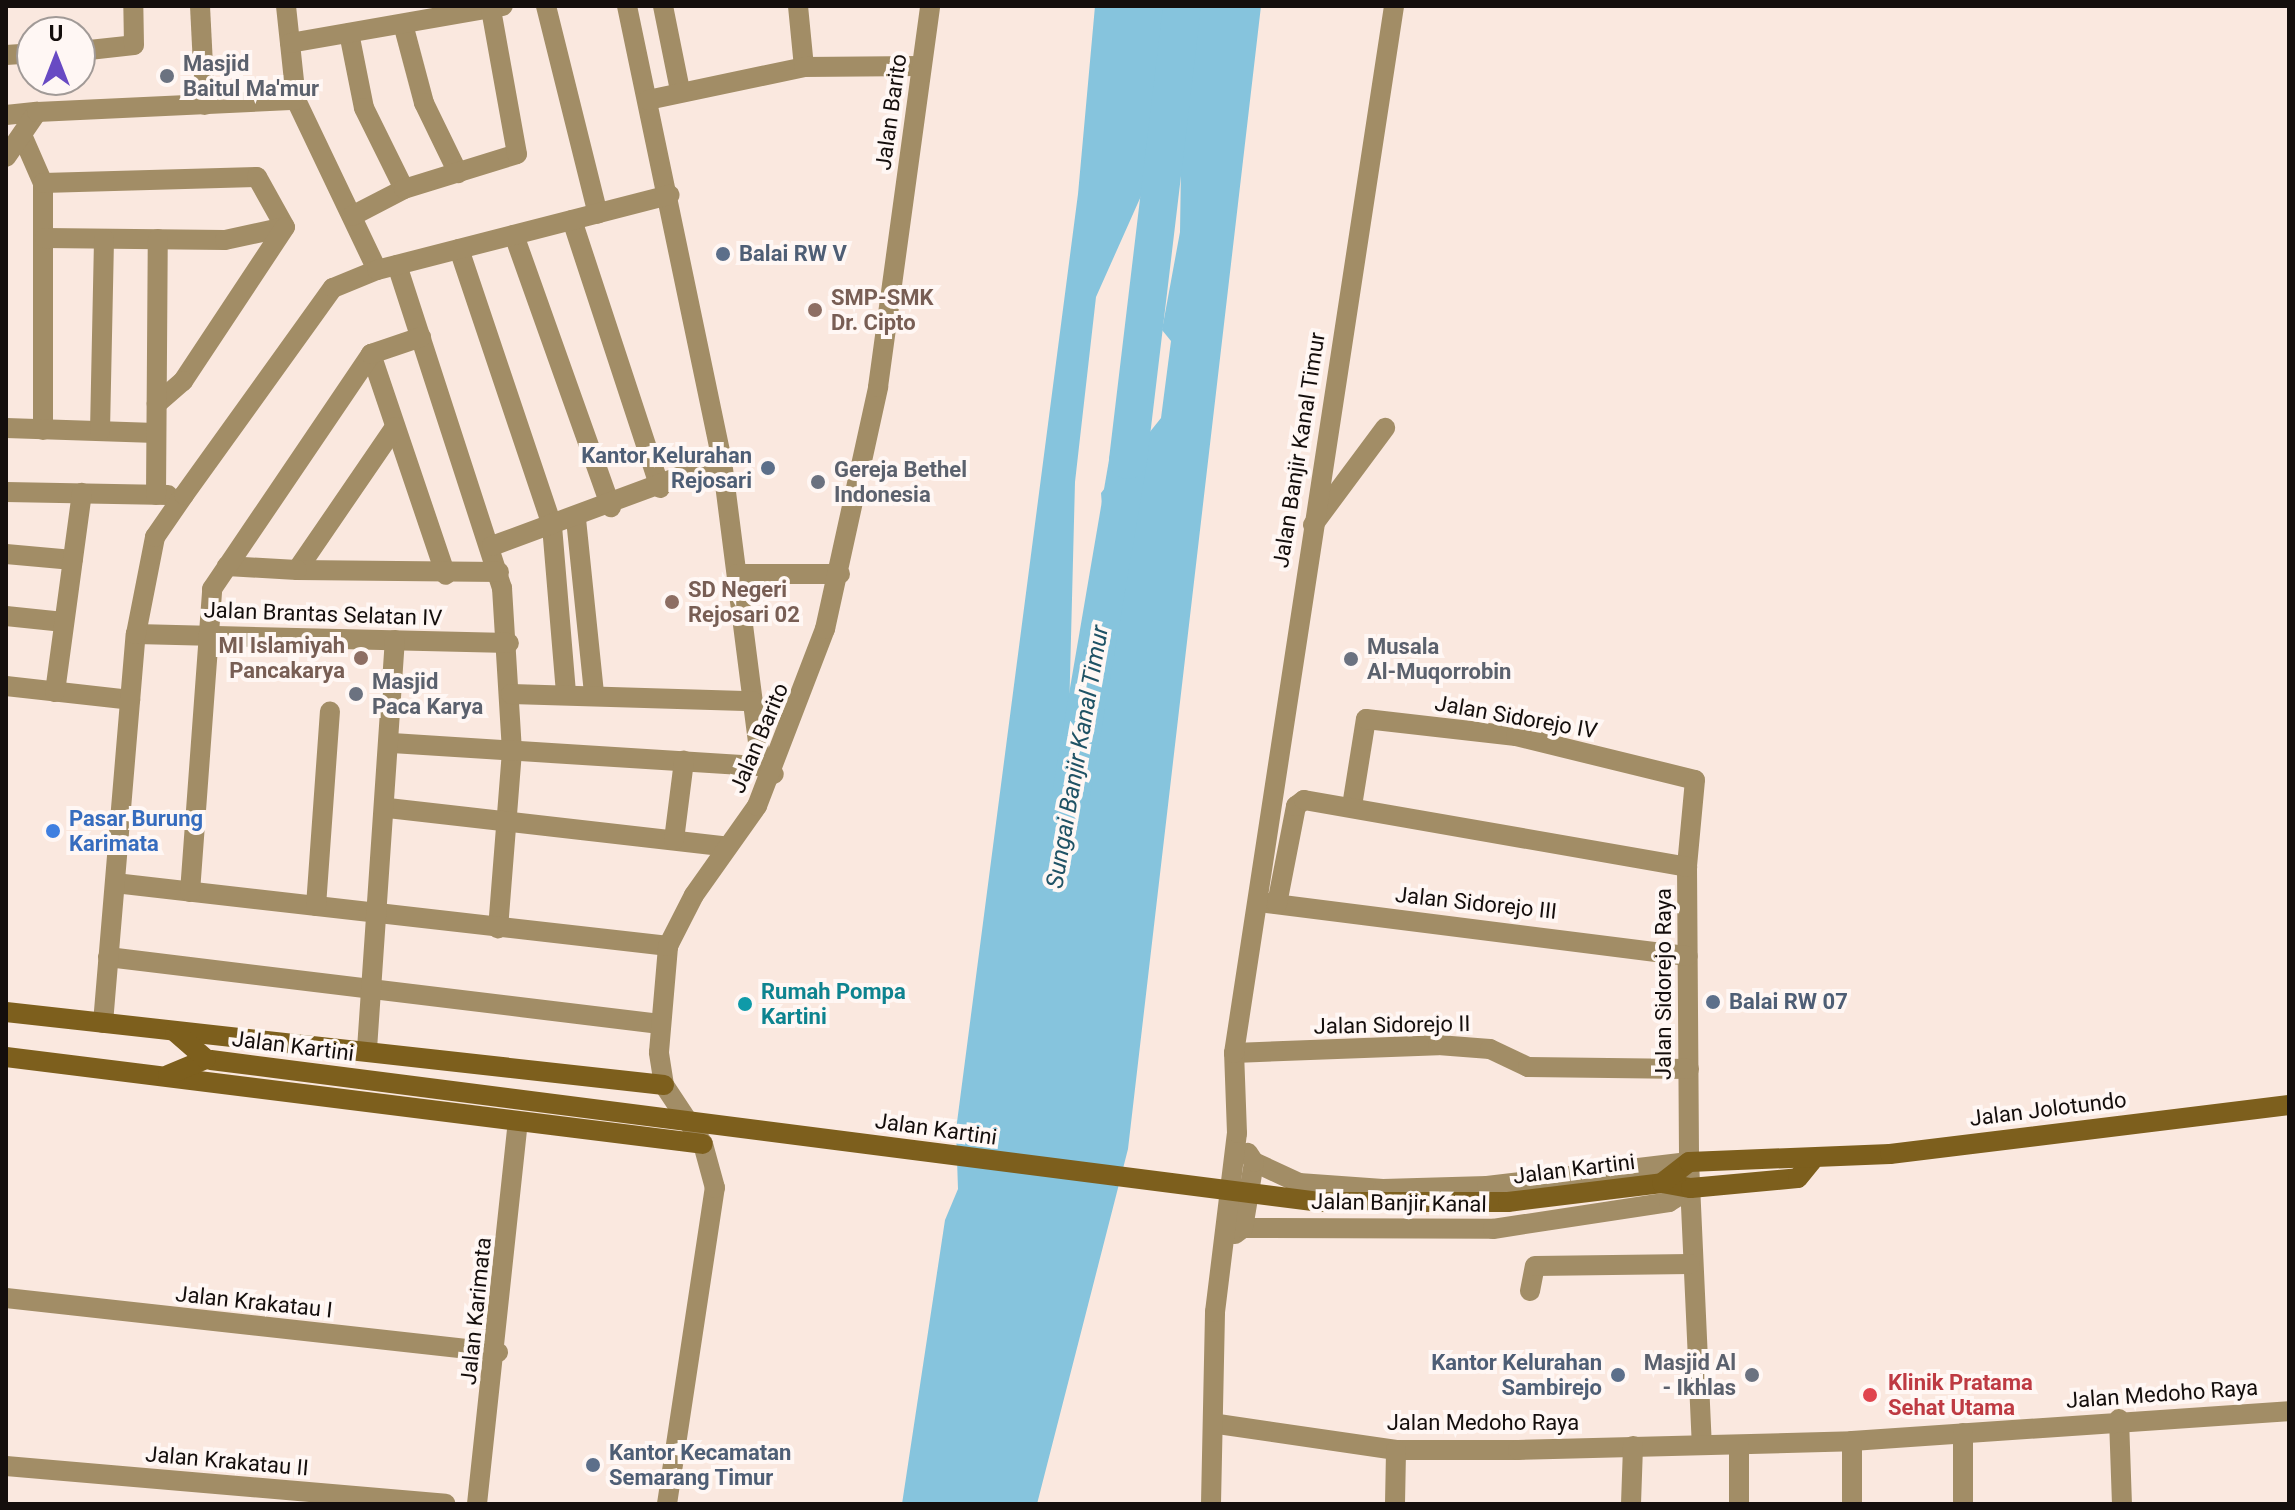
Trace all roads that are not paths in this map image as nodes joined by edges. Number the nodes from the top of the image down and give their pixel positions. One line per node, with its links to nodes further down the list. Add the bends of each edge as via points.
1 (133, 6): 14 (street, via 134,45)
2 (200, 6): 20 (street)
3 (286, 6): 13 (street)
4 (546, 6): 29 (street)
5 (627, 6): 19 (street)
6 (663, 6): 17 (street)
7 (798, 6): 16 (street)
8 (930, 6): 15 (street, Jalan Barito)
9 (1394, 6): 58 (street, Jalan Banjir Kanal Timur)
10 (497, 8): 11 (street); 25 (street, via 518,150)
11 (403, 24): 12 (street); 25 (street, via 424,103)
12 (349, 33): 13 (street); 27 (street, via 364,108)
13 (290, 43): 18 (street)
14 (96, 49)
15 (921, 66): 16 (street); 66 (street, Jalan Barito, via 878,387)
16 (804, 67): 17 (street)
17 (680, 90): 19 (street)
18 (296, 100): 20 (street); 30 (street)
19 (648, 100): 28 (street)
20 (205, 105): 21 (street)
21 (37, 112): 22 (street); 23 (street)
22 (6, 115)
23 (22, 135): 24 (street); 26 (street)
24 (6, 157)
25 (458, 173): 27 (street)
26 (43, 183): 32 (street, via 257,177); 34 (street)
27 (404, 189): 30 (street)
28 (670, 195): 29 (street); 49 (street)
29 (598, 214): 31 (street)
30 (352, 216): 39 (street)
31 (572, 220): 33 (street); 50 (street)
32 (285, 227): 36 (street, via 225,240); 42 (street, via 183,381)
33 (514, 235): 37 (street); 55 (street)
34 (45, 238): 35 (street); 46 (street)
35 (104, 239): 36 (street); 47 (street)
36 (158, 239): 42 (street)
37 (459, 249): 38 (street); 57 (street)
38 (397, 265): 39 (street); 40 (street)
39 (377, 270): 54 (street, via 324,297)
40 (421, 337): 41 (street); 59 (street)
41 (371, 354): 43 (street); 62 (street)
42 (157, 404): 48 (street)
43 (395, 427): 63 (street); 67 (street)
44 (6, 428): 46 (street)
45 (1385, 428): 58 (street)
46 (43, 430): 47 (street)
47 (100, 431): 48 (street)
48 (156, 433): 53 (street)
49 (722, 461): 50 (street); 65 (street)
50 (660, 488): 55 (street)
51 (6, 492): 52 (street)
52 (82, 493): 53 (street); 61 (street)
53 (156, 495): 54 (street)
54 (184, 495): 70 (street, via 155,537)
55 (611, 507): 56 (street)
56 (576, 519): 57 (street); 76 (street)
57 (552, 526): 59 (street); 77 (street)
58 (1311, 529): 95 (street, Jalan Banjir Kanal Timur)
59 (492, 546): 64 (street)
60 (6, 554): 61 (street)
61 (73, 560): 69 (street)
62 (227, 566): 63 (street); 71 (street, via 208,599)
63 (297, 570): 67 (street)
64 (499, 572): 67 (street); 73 (street)
65 (737, 574): 66 (street); 80 (street)
66 (840, 574): 85 (street, Jalan Barito)
67 (446, 575)
68 (6, 616): 69 (street)
69 (64, 622): 75 (street)
70 (136, 634): 71 (street, Jalan Brantas Selatan IV); 79 (street)
71 (204, 635): 72 (street, Jalan Brantas Selatan IV); 94 (street)
72 (395, 640): 73 (street, Jalan Brantas Selatan IV); 82 (street)
73 (509, 643): 78 (street)
74 (6, 686): 75 (street)
75 (55, 692): 79 (street)
76 (594, 692): 77 (street); 80 (street)
77 (566, 693): 78 (street)
78 (511, 694): 83 (street)
79 (130, 700): 93 (street)
80 (753, 701): 85 (street)
81 (330, 712): 96 (street)
82 (392, 743): 83 (street); 88 (street)
83 (512, 751): 84 (street); 89 (street)
84 (684, 761): 85 (street); 90 (street)
85 (767, 770): 91 (street, Jalan Barito)
86 (1695, 780): 87 (street, Jalan Sidorejo IV, via 1516,736 1366,719); 92 (street, Jalan Sidorejo Raya)
87 (1352, 806): 92 (street); 95 (street, via 1304,800 1296,806)
88 (388, 808): 89 (street); 97 (street)
89 (505, 820): 90 (street); 98 (street)
90 (674, 840): 91 (street)
91 (728, 847): 99 (street, Jalan Barito)
92 (1687, 867): 100 (street, Jalan Sidorejo Raya)
93 (115, 883): 94 (street); 101 (street)
94 (190, 892): 96 (street)
95 (1268, 903): 100 (street, Jalan Sidorejo III); 108 (street)
96 (316, 906): 97 (street)
97 (382, 914): 98 (street); 102 (street)
98 (498, 928): 99 (street)
99 (668, 946): 105 (street, Jalan Barito)
100 (1688, 956): 111 (street, Jalan Sidorejo Raya)
101 (108, 957): 102 (street); 104 (street)
102 (374, 987): 105 (street); 107 (street)
103 (6, 1012): 104 (main road, Jalan Kartini)
104 (103, 1023): 106 (main road, Jalan Kartini)
105 (660, 1024): 113 (street, Jalan Barito)
106 (175, 1032): 107 (main road, Jalan Kartini); 110 (main road, Jalan Kartini)
107 (367, 1049): 113 (main road, Jalan Kartini)
108 (1234, 1053): 111 (street, Jalan Sidorejo II, via 1438,1045 1490,1049 1528,1067); 116 (street)
109 (6, 1057): 112 (main road, Jalan Kartini)
110 (208, 1060): 112 (main road, Jalan Kartini); 121 (main road, Jalan Kartini, via 1319,1202 1508,1202)
111 (1689, 1069): 120 (street, Jalan Sidorejo Raya)
112 (168, 1075): 115 (main road, Jalan Kartini)
113 (664, 1085): 117 (street, Jalan Barito)
114 (2289, 1105): 118 (main road, Jalan Jolotundo)
115 (518, 1122): 117 (main road, Jalan Kartini); 128 (street, Jalan Karimata)
116 (1237, 1133): 119 (street); 124 (street)
117 (703, 1144): 141 (street, Jalan Barito, via 715,1188)
118 (1812, 1161): 120 (main road, Jalan Jolotundo, via 1793,1153); 122 (main road, Jalan Jolotundo, via 1798,1178)
119 (1254, 1162): 120 (street, Jalan Banjir Kanal, via 1299,1183 1383,1189 1487,1186); 123 (street)
120 (1689, 1162): 121 (main road); 122 (street, Jalan Sidorejo Raya)
121 (1662, 1183): 122 (main road, Jalan Jolotundo)
122 (1691, 1188): 123 (street, Jalan Banjir Kanal, via 1669,1202 1493,1229); 125 (street)
123 (1243, 1228): 124 (street)
124 (1222, 1244): 131 (street, via 1215,1312)
125 (1690, 1264): 126 (street, via 1535,1266); 134 (street)
126 (1530, 1291)
127 (6, 1298): 128 (street, Jalan Krakatau I)
128 (498, 1352): 140 (street, Jalan Karimata)
129 (2289, 1411): 130 (street, Jalan Medoho Raya)
130 (2119, 1419): 132 (street, Jalan Medoho Raya); 148 (street)
131 (1218, 1424): 137 (street, Jalan Medoho Raya); 142 (street)
132 (1963, 1433): 133 (street, Jalan Medoho Raya); 147 (street)
133 (1852, 1441): 135 (street, Jalan Medoho Raya); 146 (street)
134 (1702, 1445): 135 (street, Jalan Medoho Raya); 136 (street, Jalan Medoho Raya)
135 (1739, 1445): 145 (street)
136 (1633, 1446): 137 (street, Jalan Medoho Raya); 144 (street)
137 (1396, 1450): 143 (street)
138 (6, 1466): 139 (street, Jalan Krakatau II)
139 (445, 1504)
140 (477, 1504)
141 (667, 1504)
142 (1211, 1504)
143 (1395, 1504)
144 (1631, 1504)
145 (1739, 1504)
146 (1852, 1504)
147 (1963, 1504)
148 (2122, 1504)

